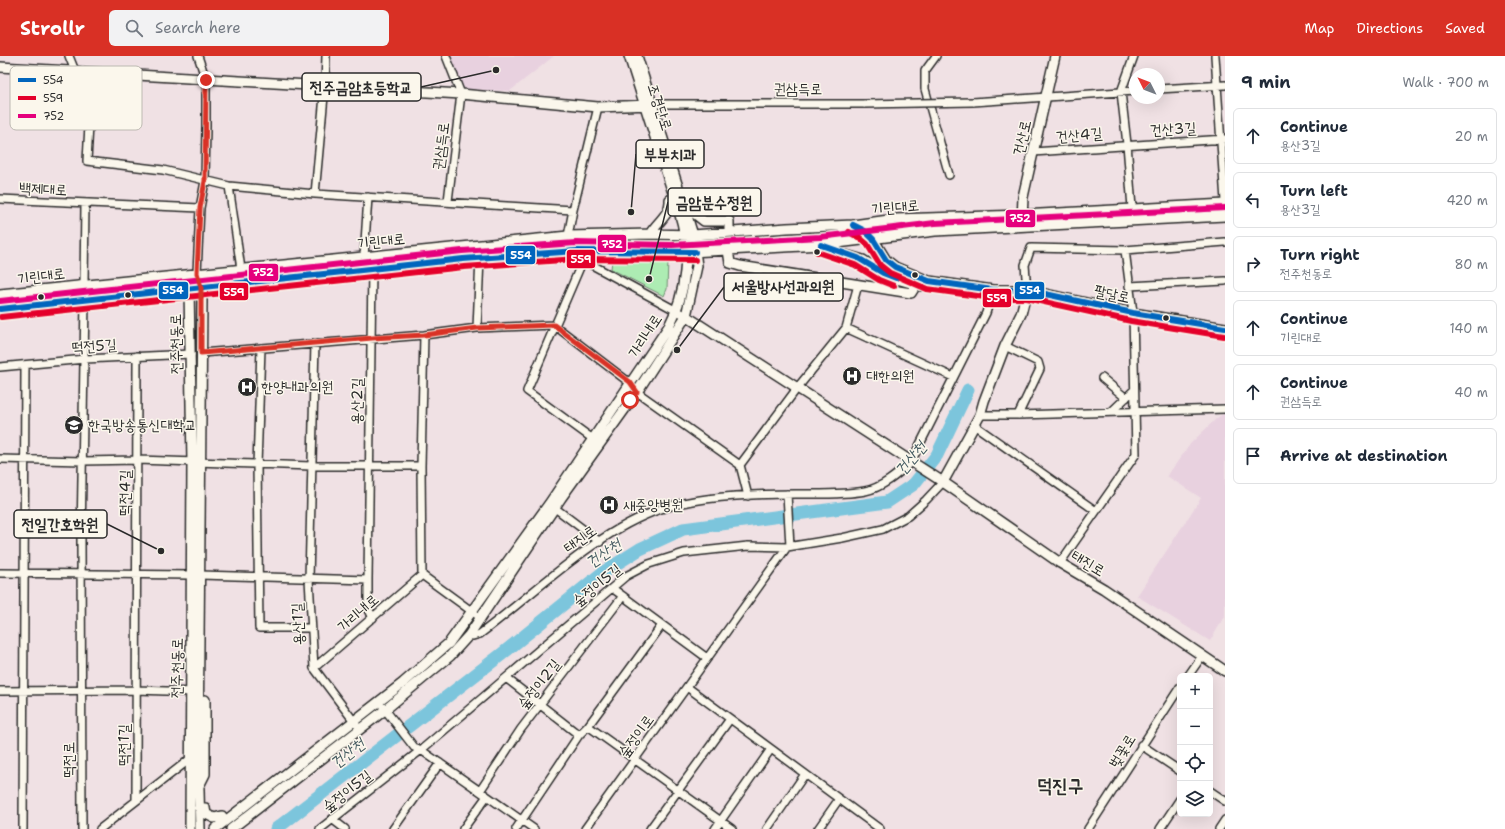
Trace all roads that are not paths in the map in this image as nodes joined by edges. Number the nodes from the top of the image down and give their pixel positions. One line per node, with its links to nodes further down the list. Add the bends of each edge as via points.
1 (69, 56): 11 (street)
2 (198, 56): 15 (street)
3 (326, 56): 16 (street)
4 (446, 56): 22 (street)
5 (629, 56): 24 (street, 조경단로)
6 (637, 56): 24 (street, 조경단로)
7 (936, 56): 30 (street, via 925,71 925,89)
8 (1055, 56): 23 (street, 건산로)
9 (1134, 56): 21 (street)
10 (1215, 56): 18 (street)
11 (73, 66)
12 (0, 67): 13 (street, 권삼득로)
13 (10, 68)
14 (142, 76): 15 (street, 권삼득로)
15 (206, 80): 16 (street, 권삼득로); 31 (street)
16 (325, 85): 22 (street, 권삼득로); 33 (street)
17 (1225, 85): 18 (street)
18 (1217, 86): 19 (street); 27 (street)
19 (1165, 89)
20 (1129, 91): 21 (street, 권삼득로)
21 (1120, 92): 23 (street, 권삼득로); 28 (street)
22 (460, 94): 25 (street, 권삼득로); 37 (street, 권삼득로)
23 (1046, 96): 24 (street, 권삼득로, bridge, via 973,102); 29 (street, 건산로)
24 (649, 105): 25 (street, 권삼득로); 35 (street, 조경단로); 40 (street, 조경단로)
25 (598, 107): 43 (street)
26 (89, 130): 31 (street, via 87,161 163,170)
27 (1223, 139): 28 (street, 건산3길); 38 (street)
28 (1127, 144): 29 (street, 건산4길); 42 (street)
29 (1033, 152): 44 (street, 건산로, via 1023,197)
30 (949, 175)
31 (205, 181): 32 (street); 41 (street)
32 (229, 186): 33 (street); 64 (street)
33 (315, 194): 34 (street)
34 (368, 197): 37 (street); 60 (street)
35 (675, 199): 49 (street, via 670,200 666,215); 50 (street, 조경단로)
36 (0, 200): 39 (street, 백제대로)
37 (448, 201): 43 (street)
38 (1225, 202): 42 (street, 기린대로)
39 (85, 204): 41 (street); 68 (street, 기린대로)
40 (684, 205): 48 (street, via 690,206 704,221 728,221); 50 (street, 조경단로)
41 (200, 208): 65 (street)
42 (1132, 208): 44 (street, 기린대로)
43 (573, 210): 51 (street)
44 (1022, 215): 46 (street, 기린대로, via 896,219); 47 (street, 건산로)
45 (1225, 216): 47 (street, 기린대로)
46 (853, 225): 48 (street, 기린대로); 52 (street, 팔달로)
47 (1022, 226): 52 (street, 기린대로, via 934,231)
48 (729, 232): 50 (street, 기린대로)
49 (650, 234): 50 (street, 기린대로); 51 (street, 기린대로)
50 (689, 235): 58 (street, 가리내로); 59 (street, 가리내로)
51 (568, 236): 60 (street, 기린대로)
52 (874, 238): 54 (street, 기린대로); 66 (street, 팔달로, via 886,260 895,267)
53 (1225, 242): 56 (street)
54 (821, 246): 55 (street, 기린대로); 70 (street, via 857,257 890,277)
55 (728, 250): 59 (street, 기린대로); 69 (street, via 730,263 740,266)
56 (1125, 250): 71 (street); 75 (street, via 1031,248 1025,265)
57 (577, 251): 58 (street, 기린대로); 61 (street, 기린대로); 62 (street)
58 (686, 252): 59 (street, 기린대로); 79 (street, 가리내로, via 683,286)
59 (696, 252): 81 (street, 가리내로, via 697,266)
60 (364, 257): 64 (street, 기린대로)
61 (480, 258): 63 (street, 기린대로); 83 (street)
62 (582, 260): 79 (street); 82 (street)
63 (372, 268): 72 (street, 기린대로); 87 (street, 기린대로)
64 (241, 269): 65 (street, 기린대로)
65 (197, 273): 68 (street, 기린대로); 72 (street, 전주천동로); 73 (street, 전주천동로)
66 (929, 281): 70 (street, 팔달로, via 921,286); 74 (street, 팔달로)
67 (1225, 281): 71 (street)
68 (84, 284): 76 (street, 기린대로)
69 (858, 284): 70 (street, 팔달로, via 911,293); 84 (street)
70 (916, 285)
71 (1129, 286): 80 (street)
72 (201, 287): 73 (street, 기린대로); 91 (street, 전주천동로)
73 (189, 288): 77 (street, 기린대로); 92 (street, 전주천동로)
74 (993, 290): 75 (street, 팔달로); 97 (street, via 986,313)
75 (1027, 290): 80 (street, 팔달로); 89 (street, via 1020,314)
76 (0, 294)
77 (85, 301): 78 (street, 기린대로); 94 (street)
78 (0, 309)
79 (677, 311): 81 (street); 99 (street, 가리내로)
80 (1133, 313): 85 (street, 팔달로); 101 (street)
81 (686, 316): 100 (street); 102 (street, 가리내로)
82 (554, 325): 83 (street); 99 (street); 110 (street, via 527,391)
83 (477, 328): 86 (street)
84 (846, 328): 97 (street); 100 (street)
85 (1225, 328)
86 (424, 335): 87 (street); 121 (street)
87 (372, 338): 88 (street); 120 (street, 용산2길)
88 (315, 343): 90 (street); 119 (street)
89 (1005, 346): 107 (street); 108 (street, via 1038,362 1040,369)
90 (261, 348): 91 (street); 118 (street)
91 (201, 353): 115 (street, 전주천동로)
92 (191, 354): 93 (street, 떡전5길); 115 (street, 전주천동로)
93 (137, 356): 94 (street, 떡전5길); 113 (street, 떡전4길)
94 (85, 359): 95 (street, 떡전5길); 114 (street)
95 (25, 365): 96 (street, 떡전5길); 112 (street)
96 (0, 367)
97 (953, 378): 117 (street, 태진로)
98 (1102, 378): 103 (street)
99 (630, 382): 102 (street); 110 (street, 가리내로)
100 (798, 387): 116 (street); 117 (street)
101 (1134, 390): 103 (street); 106 (street)
102 (637, 392): 110 (street, 가리내로); 116 (street)
103 (1126, 398): 105 (street)
104 (1225, 409): 106 (street)
105 (1111, 412): 106 (street); 108 (street)
106 (1135, 412): 126 (street, via 1136,454)
107 (980, 415): 108 (street); 109 (street)
108 (1018, 416)
109 (974, 425): 122 (street); 126 (street)
110 (596, 441): 125 (street, 가리내로)
111 (0, 459): 112 (street, 떡전4길)
112 (25, 459): 114 (street, 떡전4길); 132 (street)
113 (138, 460): 114 (street, 떡전4길); 115 (street, 떡전4길); 133 (street, 떡전4길)
114 (83, 461): 130 (street, 떡전로)
115 (196, 462): 118 (street); 134 (street, 전주천동로)
116 (740, 464): 123 (street)
117 (913, 464): 122 (street, 태진로); 124 (street, 태진로, via 884,483 866,491)
118 (257, 465): 119 (street); 136 (street)
119 (311, 466): 120 (street); 137 (street, 용산1길)
120 (369, 466): 121 (street); 138 (street, 용산2길)
121 (421, 466): 135 (street)
122 (940, 480): 128 (street, 숲정이5길, via 926,500 908,516 883,529); 129 (street, 태진로)
123 (748, 496): 124 (street, 태진로); 127 (street, 태진로, via 680,504 662,509 630,523)
124 (787, 497): 128 (street, via 790,536)
125 (552, 506): 127 (street); 141 (street, 가리내로); 143 (street, 가리내로)
126 (1096, 511): 129 (street)
127 (600, 542): 146 (street, 태진로, via 480,634)
128 (788, 546): 139 (street, 숲정이5길, via 748,546 684,553 649,564 626,576); 148 (street, 숲정이로)
129 (1060, 563): 147 (street, 태진로, via 1104,589)
130 (82, 573): 132 (street); 133 (street); 159 (street, 떡전로)
131 (0, 574): 132 (street)
132 (23, 574): 157 (street)
133 (137, 574): 134 (street); 155 (street, 떡전4길)
134 (196, 575): 136 (street); 149 (street, 전주천동로); 160 (street, 전주천동로)
135 (422, 575): 141 (street); 142 (street, 가리내로)
136 (258, 578): 137 (street); 145 (street, via 259,628)
137 (309, 579): 138 (street); 145 (street, 용산1길)
138 (368, 580): 142 (street, via 368,608)
139 (612, 588): 140 (street); 153 (street, 숲정이5길)
140 (623, 596): 144 (street); 162 (street, 숲정이2길)
141 (473, 612): 143 (street); 161 (street, 가리내로, via 449,643)
142 (373, 618): 150 (street, 가리내로)
143 (481, 618): 146 (street, 가리내로)
144 (662, 625): 148 (street); 166 (street)
145 (310, 628): 150 (street, 용산1길)
146 (469, 634): 163 (street, 가리내로, via 450,656)
147 (1202, 656): 151 (street, 태진로); 152 (street)
148 (707, 658): 154 (street, 숲정이로)
149 (200, 662): 160 (street, 전주천동로); 176 (street, via 205,662 205,774)
150 (314, 668): 165 (street)
151 (1225, 671)
152 (1190, 673)
153 (506, 678): 162 (street); 169 (street, 숲정이5길)
154 (687, 687): 164 (street); 172 (street, 숲정이로)
155 (137, 690): 159 (street); 160 (street); 181 (street, 떡전1길)
156 (0, 691): 157 (street)
157 (23, 691): 159 (street); 192 (street)
158 (1177, 691): 168 (street, 벚꽃로)
159 (82, 692): 193 (street, 떡전로)
160 (195, 692): 171 (street, 전주천동로); 176 (street, 전주천동로)
161 (379, 701): 163 (street); 165 (street, 가리내로)
162 (540, 704): 167 (street); 178 (street, 숲정이2길)
163 (387, 712): 165 (street, 가리내로); 169 (street)
164 (730, 719): 170 (street); 177 (street)
165 (356, 725): 189 (street, 가리내로); 198 (street, 가리내로)
166 (588, 726): 167 (street); 172 (street)
167 (579, 735): 187 (street)
168 (1141, 745): 174 (street); 211 (street, 벚꽃로)
169 (418, 748): 173 (street); 186 (street, 숲정이5길)
170 (772, 749): 175 (street); 190 (street)
171 (190, 759): 181 (street); 195 (street, 전주천동로)
172 (635, 759): 177 (street); 205 (street, 숲정이로)
173 (440, 763): 178 (street); 201 (street)
174 (1177, 769)
175 (806, 774): 182 (street); 209 (street)
176 (199, 787): 185 (street, 전주천동로)
177 (678, 790): 190 (street); 206 (street)
178 (480, 791): 180 (street)
179 (1213, 793): 183 (street)
180 (487, 796): 187 (street); 202 (street)
181 (136, 799): 194 (street)
182 (839, 799): 191 (street); 210 (street)
183 (1225, 801)
184 (1177, 804): 212 (street)
185 (199, 808): 189 (street, via 205,808 206,814 214,818 222,816); 196 (street, 전주천동로)
186 (332, 819): 199 (street, 숲정이5길); 200 (street)
187 (522, 820): 203 (street); 204 (street)
188 (1225, 820): 213 (street)
189 (225, 821): 197 (street, 가리내로)
190 (720, 821): 207 (street); 208 (street)
191 (876, 828)
192 (23, 829)
193 (82, 829)
194 (100, 829)
195 (190, 829)
196 (200, 829)
197 (215, 829)
198 (231, 829)
199 (320, 829)
200 (345, 829)
201 (393, 829)
202 (463, 829)
203 (516, 829)
204 (534, 829)
205 (585, 829)
206 (650, 829)
207 (715, 829)
208 (732, 829)
209 (767, 829)
210 (818, 829)
211 (1088, 829)
212 (1160, 829)
213 (1219, 829)

